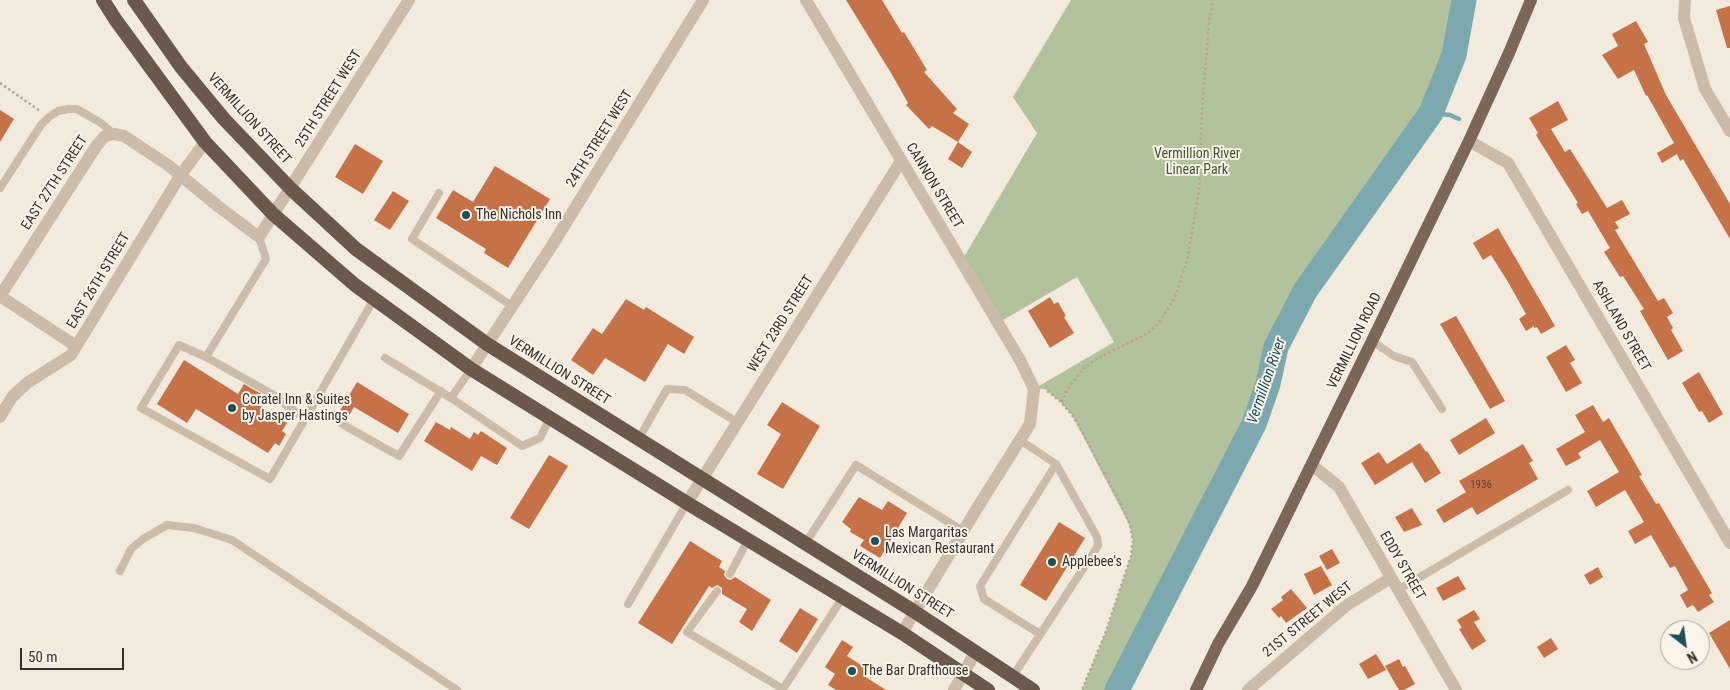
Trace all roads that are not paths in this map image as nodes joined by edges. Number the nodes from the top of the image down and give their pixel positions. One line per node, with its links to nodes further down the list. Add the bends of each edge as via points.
1 (97, 0): 9 (highway)
2 (103, 0): 9 (highway)
3 (134, 0): 17 (highway, VERMILLION STREET, via 181,68)
4 (409, 0): 17 (street, 25TH STREET WEST)
5 (703, 0): 23 (street, 24TH STREET WEST)
6 (806, 0): 14 (street, CANNON STREET)
7 (1531, 0): 12 (main road, VERMILLION ROAD)
8 (1685, 0): 10 (street, via 1684,18 1705,89)
9 (115, 20): 13 (highway)
10 (1730, 131)
11 (114, 134): 15 (street, via 124,136); 16 (lane, via 77,109 58,111 41,125); 21 (street, EAST 27TH STREET, via 105,136 97,145)
12 (1469, 141): 24 (main road, VERMILLION ROAD); 47 (street, ASHLAND STREET, via 1508,163)
13 (205, 142): 15 (street, EAST 26TH STREET); 19 (highway)
14 (901, 161): 36 (street, WEST 23RD STREET); 39 (street, CANNON STREET, via 1034,388 1030,424)
15 (180, 176): 20 (street); 26 (street, EAST 26TH STREET)
16 (0, 188)
17 (291, 189): 19 (street, 25TH STREET WEST); 25 (highway, VERMILLION STREET, via 356,249)
18 (438, 193): 23 (lane, via 412,239)
19 (273, 214): 20 (street, 25TH STREET WEST); 22 (highway)
20 (259, 237): 27 (lane, via 266,259)
21 (0, 296): 26 (street)
22 (374, 299): 29 (highway); 35 (lane)
23 (512, 306): 25 (street, 24TH STREET WEST)
24 (1372, 341): 32 (lane, via 1394,356 1412,362); 41 (main road, VERMILLION ROAD)
25 (487, 344): 29 (street, 24TH STREET WEST); 38 (highway, VERMILLION STREET)
26 (76, 346): 33 (street, EAST 26TH STREET, via 71,355 27,383 12,397)
27 (206, 357): 35 (lane, via 272,394); 35 (lane, via 179,345 141,408 270,479)
28 (385, 358): 30 (lane)
29 (471, 369): 31 (lane); 34 (highway)
30 (441, 391): 31 (lane); 37 (lane, via 399,456)
31 (451, 398): 34 (lane, via 522,446 540,438)
32 (1442, 409)
33 (0, 417)
34 (550, 418): 44 (highway)
35 (305, 419)
36 (737, 422): 38 (lane, via 684,390 668,389); 42 (street, WEST 23RD STREET)
37 (342, 424)
38 (638, 440): 42 (highway, VERMILLION STREET)
39 (1020, 440): 40 (lane); 45 (street)
40 (1056, 464): 58 (lane, via 1097,537 1098,546); 58 (lane, via 980,586 984,599)
41 (1312, 465): 51 (street, EDDY STREET, via 1339,486); 66 (main road, VERMILLION ROAD)
42 (701, 479): 44 (street, WEST 23RD STREET); 48 (highway, VERMILLION STREET)
43 (1568, 490): 53 (lane)
44 (687, 503): 46 (highway); 55 (lane)
45 (963, 531): 48 (lane, via 856,465); 56 (street)
46 (748, 540): 50 (lane); 54 (highway)
47 (1730, 543)
48 (805, 544): 56 (highway, VERMILLION STREET)
49 (120, 571): 62 (lane, via 131,549 167,525 194,528 232,540)
50 (730, 574)
51 (1391, 578): 53 (street, EDDY STREET); 67 (street, 21ST STREET WEST, via 1347,605)
52 (717, 590): 54 (lane, via 688,632 783,689)
53 (1398, 590): 68 (street, EDDY STREET)
54 (843, 597): 57 (highway)
55 (628, 604)
56 (915, 612): 57 (street); 59 (highway, VERMILLION STREET)
57 (902, 633): 60 (highway)
58 (1040, 634): 61 (lane)
59 (976, 651): 60 (street); 61 (highway, VERMILLION STREET)
60 (965, 673): 63 (street); 64 (highway)
61 (1013, 676): 65 (highway, VERMILLION STREET)
62 (457, 690)
63 (954, 690)
64 (988, 690)
65 (1034, 690)
66 (1196, 690)
67 (1248, 690)
68 (1456, 690)

